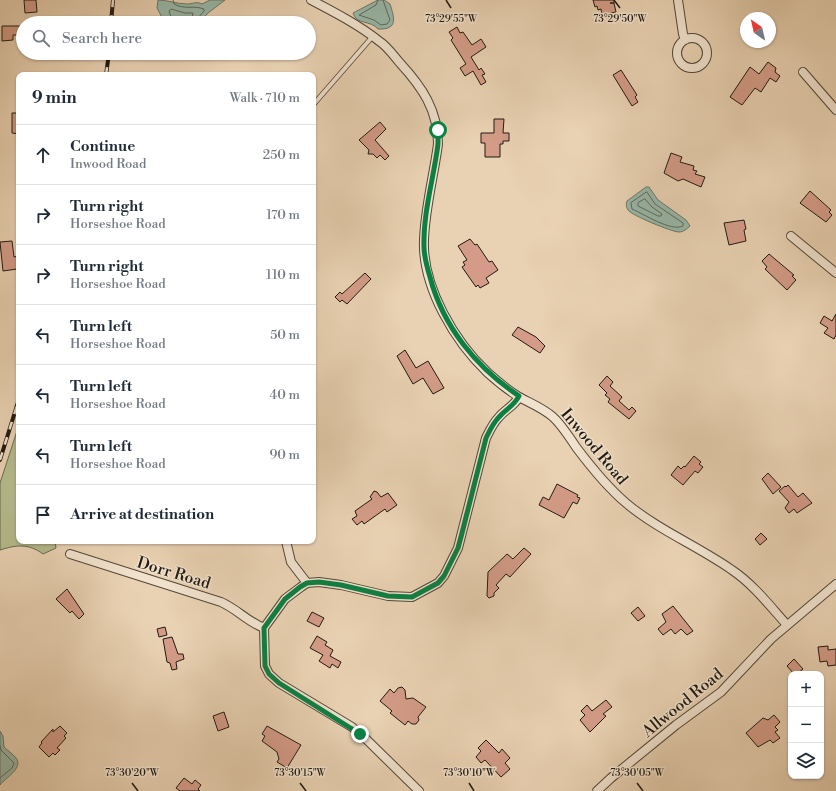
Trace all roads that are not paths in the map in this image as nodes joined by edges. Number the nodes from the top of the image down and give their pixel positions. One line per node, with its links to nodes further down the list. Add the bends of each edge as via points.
1 (311, 0): 3 (street, Inwood Road)
2 (678, 0): 4 (street)
3 (373, 36): 6 (lane); 10 (street, Inwood Road, via 388,49 419,85 436,119 438,144 424,240 426,261 434,291 453,331 470,352 488,373)
4 (685, 40)
5 (803, 72): 7 (street)
6 (316, 102)
7 (836, 110)
8 (791, 236): 9 (street)
9 (836, 273)
10 (519, 396): 13 (street, via 515,404 492,426 486,438 458,548 438,583 412,597 400,598 341,585); 15 (street, Inwood Road, via 554,418 592,467 624,502 657,526 733,570)
11 (287, 544): 13 (street, via 291,562)
12 (70, 554): 16 (street, Dorr Road, via 221,602 241,613 255,625)
13 (307, 583): 16 (street, via 285,599)
14 (836, 584): 15 (street, Allwood Road)
15 (787, 625): 18 (street, Allwood Road, via 721,692 670,730)
16 (264, 628): 17 (street, via 264,657 269,674 279,683 356,731)
17 (419, 791)
18 (597, 791)

